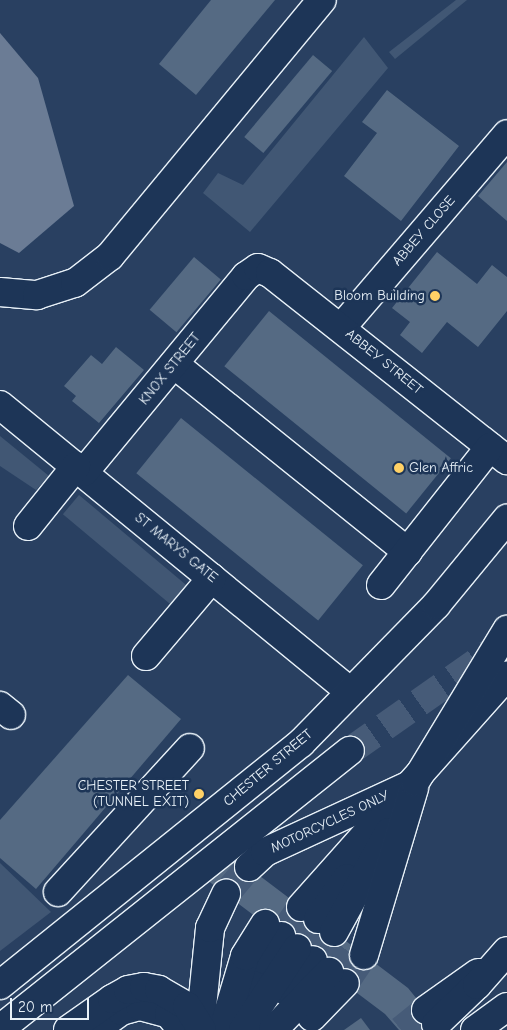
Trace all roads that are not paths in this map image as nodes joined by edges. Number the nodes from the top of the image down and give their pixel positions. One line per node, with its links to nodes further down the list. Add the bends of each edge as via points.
1 (322, 0): 4 (main road, via 110,256 75,283 37,296)
2 (507, 134): 5 (main road, ABBEY CLOSE)
3 (258, 268): 5 (main road, ABBEY STREET, via 270,273); 6 (main road, KNOX STREET, via 246,276)
4 (0, 292)
5 (341, 328): 8 (main road, ABBEY STREET)
6 (174, 364): 9 (main road, KNOX STREET); 12 (main road)
7 (0, 405): 9 (main road, ST MARYS GATE)
8 (499, 453): 12 (main road)
9 (80, 469): 11 (main road, KNOX STREET); 13 (main road, ST MARYS GATE)
10 (507, 519): 18 (main road, CHESTER STREET, via 436,605)
11 (28, 526)
12 (408, 552): 14 (main road)
13 (212, 578): 16 (main road); 18 (main road, ST MARYS GATE)
14 (381, 585)
15 (507, 630): 21 (main road)
16 (146, 656)
17 (507, 676): 21 (main road)
18 (351, 692): 28 (main road, CHESTER STREET, via 301,743)
19 (190, 748): 23 (main road)
20 (350, 751): 31 (main road)
21 (415, 782): 22 (main road, MOTORCYCLES ONLY, via 265,852); 25 (main road); 25 (main road); 25 (main road)
22 (249, 867)
23 (58, 892)
24 (226, 894): 32 (main road, via 210,928)
25 (326, 925)
26 (506, 953): 30 (main road)
27 (305, 954): 32 (main road, via 245,956); 35 (main road, via 264,960); 36 (main road); 37 (main road); 38 (main road); 39 (main road)
28 (0, 985)
29 (507, 1006): 40 (main road)
30 (431, 1017)
31 (0, 1029)
32 (202, 1029): 33 (main road, via 187,1006 174,996 144,987 128,990 112,999); 34 (main road, via 169,1014 140,1006 121,1011)
33 (68, 1030)
34 (95, 1030)
35 (233, 1030)
36 (243, 1030)
37 (256, 1030)
38 (273, 1030)
39 (295, 1030)
40 (475, 1030)

